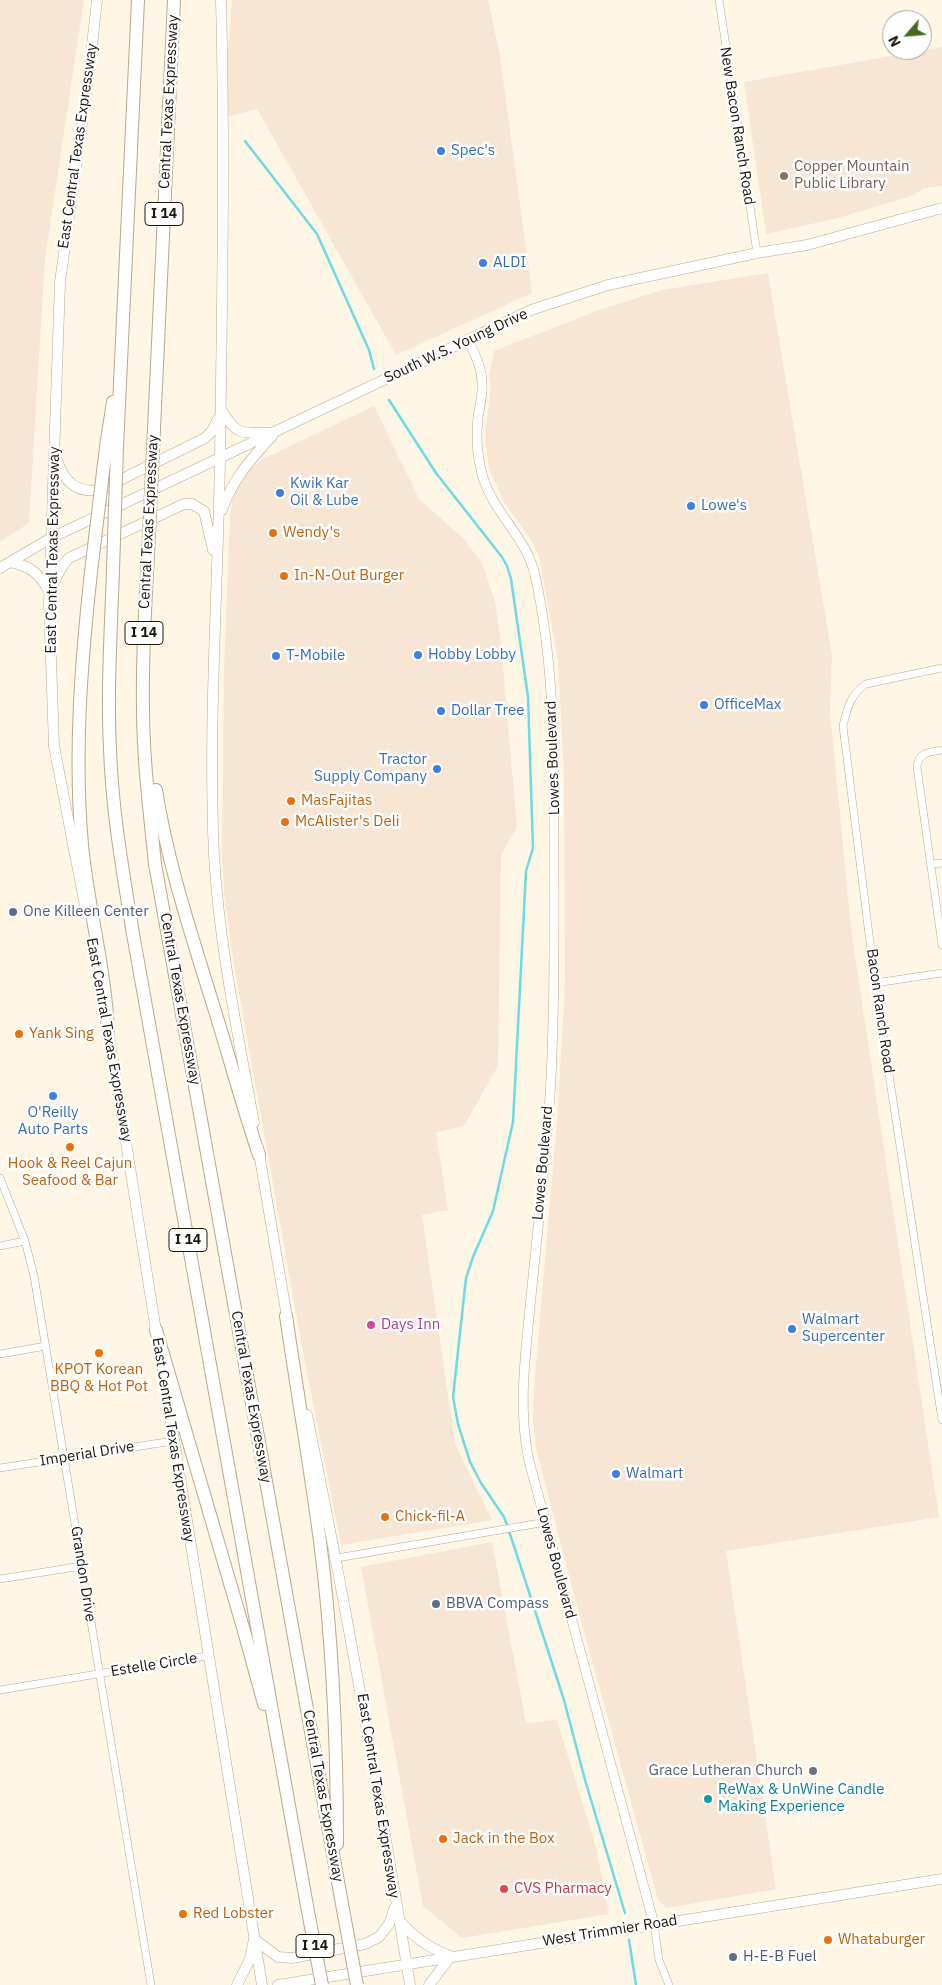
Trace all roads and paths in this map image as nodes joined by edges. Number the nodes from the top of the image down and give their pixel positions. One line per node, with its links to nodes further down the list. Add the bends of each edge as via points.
1 (97, 0): 12 (main road, East Central Texas Expressway, via 60,282)
2 (174, 0): 21 (highway, Central Texas Expressway / I 14, bridge, via 143,650)
3 (221, 0): 9 (main road, East Central Texas Expressway, via 224,92)
4 (719, 0): 7 (street, New Bacon Ranch Road)
5 (138, 3): 11 (highway, I 14, via 122,336)
6 (942, 208): 7 (main road, South W.S. Young Drive, via 807,245)
7 (757, 253): 8 (main road, South W.S. Young Drive, via 581,293 531,310)
8 (468, 339): 10 (main road, South W.S. Young Drive); 41 (street, Lowes Boulevard, via 482,380 478,419 480,464 490,496 522,542 534,570 547,642 551,700 555,781 552,1055 523,1416 529,1461)
9 (220, 411): 10 (main road, via 237,431); 12 (main road, via 216,425 205,438 102,490 93,492 67,482); 13 (main road, East Central Texas Expressway)
10 (274, 433): 13 (main road, South W.S. Young Drive); 14 (main road, via 227,492)
11 (112, 447): 28 (highway, bridge, via 91,572 78,726 82,845 106,996); 48 (highway, I 14, bridge, via 113,570 108,693 116,826)
12 (55, 454): 15 (main road, East Central Texas Expressway)
13 (220, 459): 14 (main road, East Central Texas Expressway); 15 (main road, South W.S. Young Drive)
14 (218, 520): 18 (main road, East Central Texas Expressway)
15 (51, 538): 16 (main road, South W.S. Young Drive); 19 (main road, East Central Texas Expressway)
16 (10, 562): 17 (main road, South W.S. Young Drive); 19 (main road, via 35,571)
17 (0, 568)
18 (216, 570): 19 (main road, via 204,512 192,504 184,504 69,558); 29 (main road, East Central Texas Expressway, via 212,754 214,856 226,970)
19 (49, 592): 28 (main road, East Central Texas Expressway, via 54,746)
20 (941, 668): 27 (street, Bacon Ranch Road, via 866,684 856,691 846,710 843,726)
21 (143, 710): 29 (highway, via 161,826 175,881); 49 (highway, Central Texas Expressway / I 14, via 156,864)
22 (942, 750): 24 (street, via 923,754 918,760)
23 (942, 862): 24 (street)
24 (931, 864): 25 (street)
25 (942, 945)
26 (942, 973): 27 (street)
27 (876, 983): 37 (street, Bacon Ranch Road)
28 (108, 1030): 34 (main road, East Central Texas Expressway)
29 (259, 1155): 33 (main road, East Central Texas Expressway)
30 (0, 1178): 31 (street, Grandon Drive)
31 (25, 1241): 32 (street); 35 (street, Grandon Drive)
32 (0, 1246)
33 (286, 1316): 42 (main road, East Central Texas Expressway); 49 (highway, via 320,1541 333,1680)
34 (156, 1330): 38 (main road, East Central Texas Expressway); 48 (highway, via 268,1722)
35 (46, 1346): 36 (street); 39 (street, Grandon Drive)
36 (0, 1354)
37 (942, 1420)
38 (173, 1441): 39 (street, Imperial Drive); 45 (main road, East Central Texas Expressway)
39 (64, 1458): 40 (street, Imperial Drive); 43 (street, Grandon Drive)
40 (0, 1468)
41 (546, 1522): 42 (street); 53 (street, Lowes Boulevard)
42 (336, 1558): 51 (main road, East Central Texas Expressway)
43 (82, 1566): 44 (street); 46 (street, Grandon Drive)
44 (0, 1579)
45 (208, 1656): 46 (street, Estelle Circle); 54 (main road, East Central Texas Expressway)
46 (100, 1674): 47 (street, Estelle Circle); 57 (street, Grandon Drive)
47 (0, 1690)
48 (277, 1737): 63 (highway, I 14, bridge)
49 (337, 1876): 64 (highway, Central Texas Expressway / I 14, bridge)
50 (942, 1879): 53 (main road, West Trimmier Road)
51 (396, 1906): 52 (main road, East Central Texas Expressway); 54 (main road, via 390,1924 366,1944 292,1958 278,1957)
52 (398, 1919): 55 (main road, via 424,1944); 56 (main road, East Central Texas Expressway)
53 (654, 1924): 55 (main road, West Trimmier Road); 67 (street, Lowes Boulevard, via 660,1960)
54 (254, 1939): 60 (main road, via 250,1959); 61 (main road, East Central Texas Expressway)
55 (451, 1956): 56 (main road, West Trimmier Road); 66 (main road)
56 (406, 1964): 62 (main road, West Trimmier Road); 65 (main road, East Central Texas Expressway)
57 (150, 1975): 58 (street); 59 (street, Grandon Drive)
58 (146, 1985)
59 (151, 1985)
60 (237, 1985)
61 (262, 1985)
62 (278, 1985)
63 (322, 1985)
64 (357, 1985)
65 (410, 1985)
66 (429, 1985)
67 (669, 1985)

